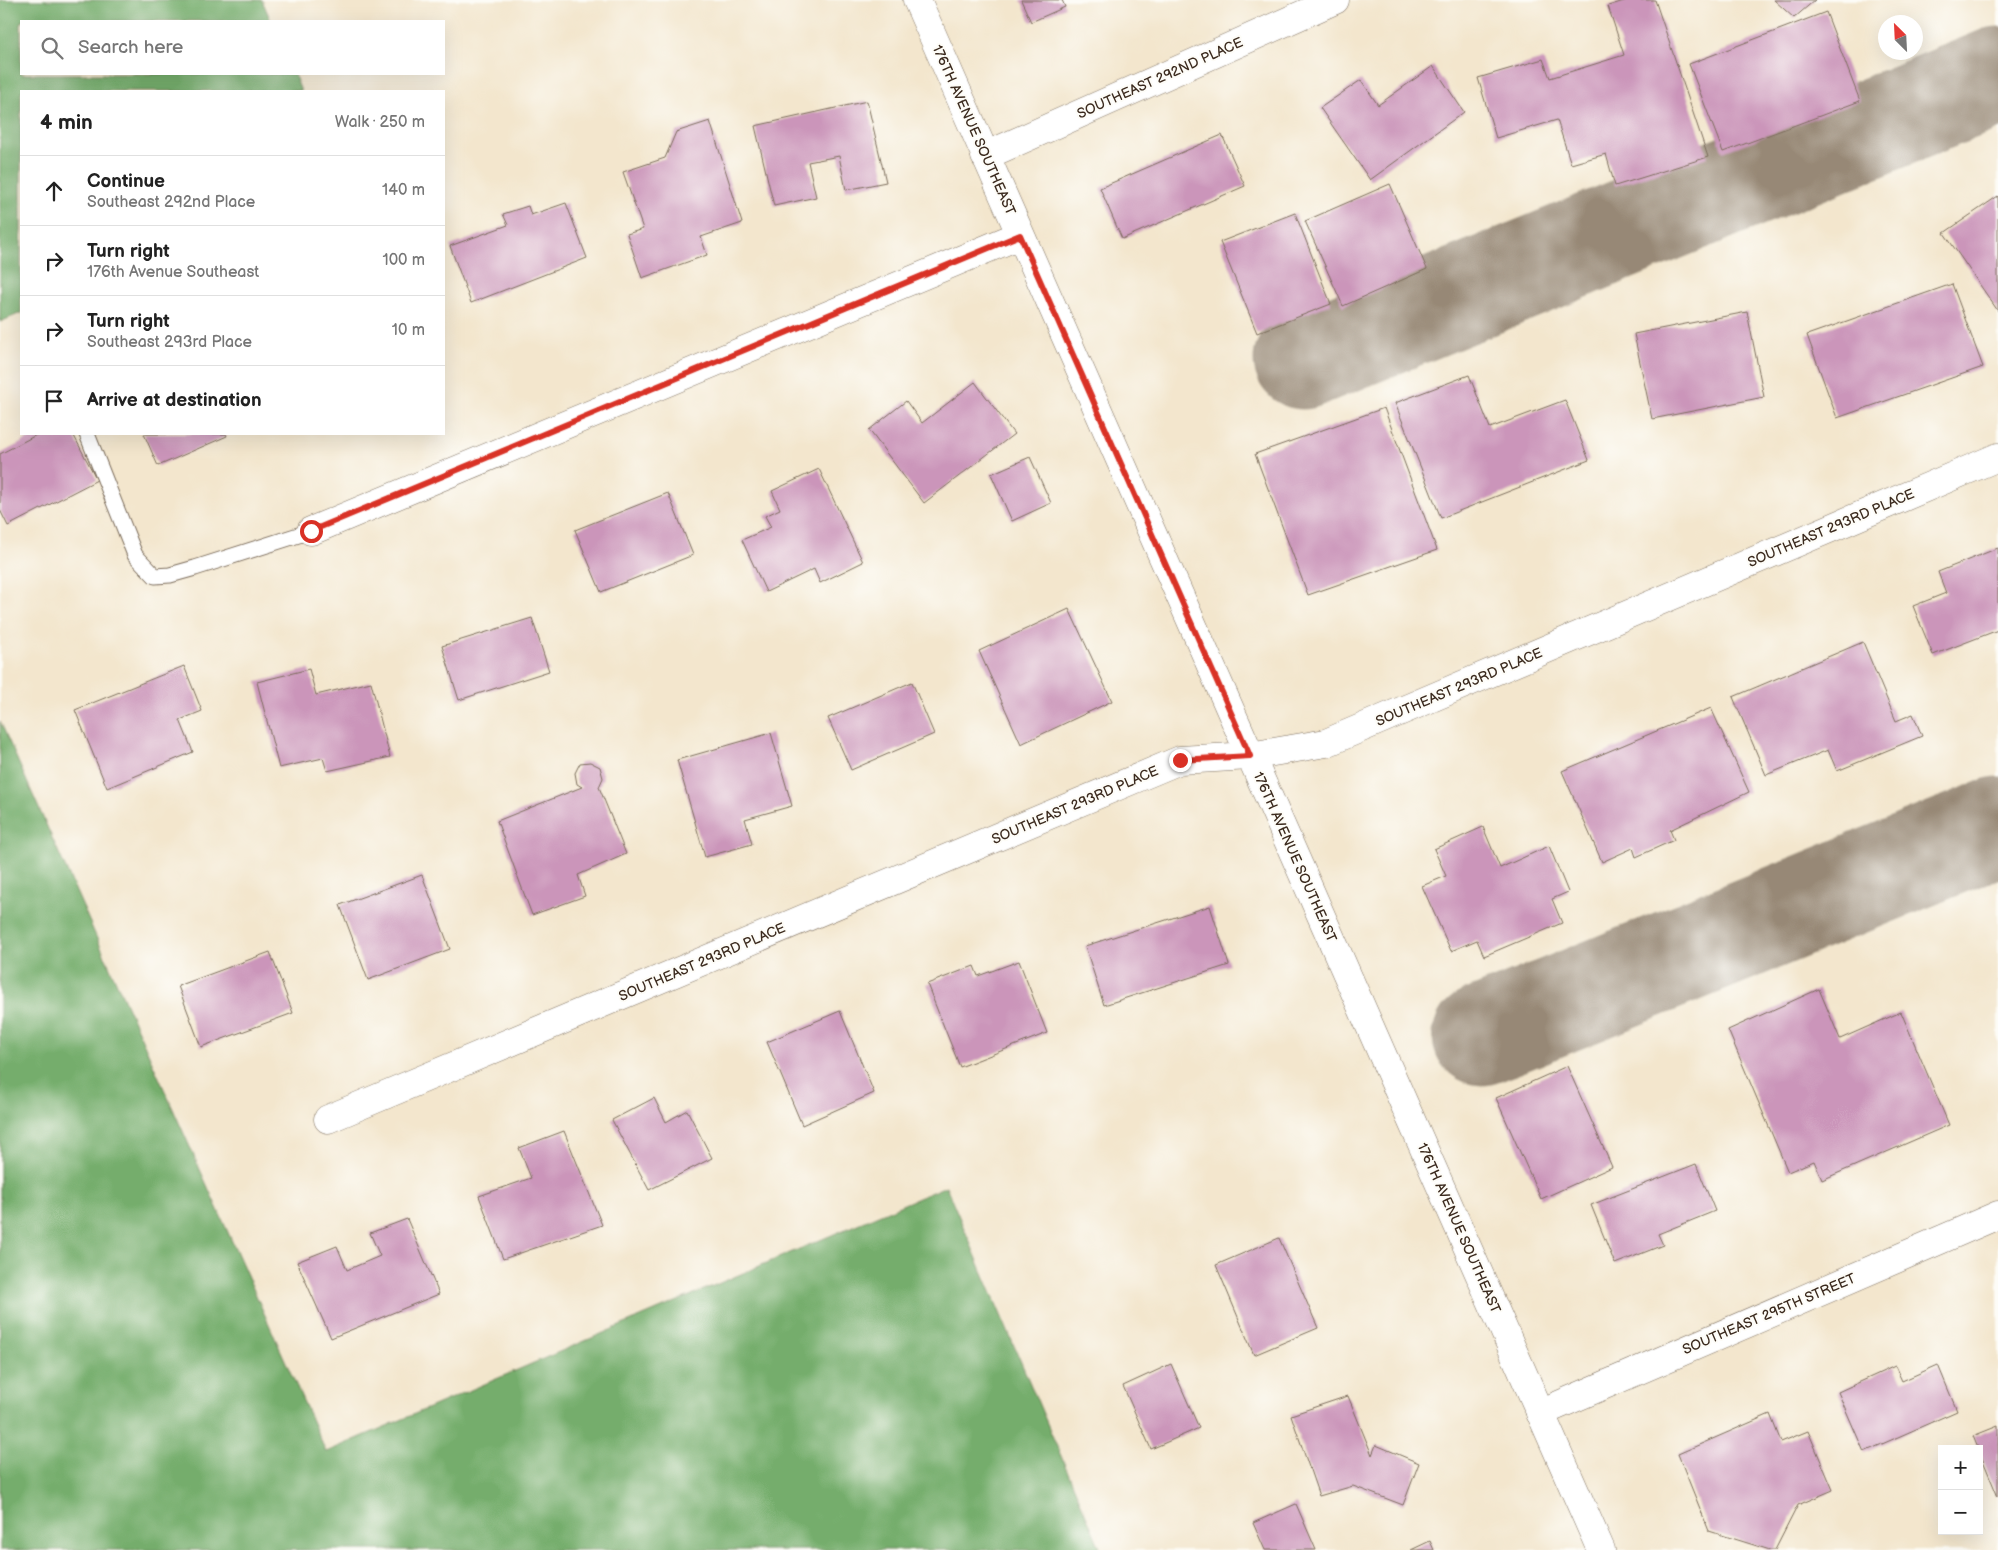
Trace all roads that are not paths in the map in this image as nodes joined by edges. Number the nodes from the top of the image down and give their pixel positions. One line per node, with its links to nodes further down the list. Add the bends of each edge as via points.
1 (917, 0): 3 (street, 176TH AVENUE SOUTHEAST)
2 (1334, 0): 3 (street, SOUTHEAST 292ND PLACE)
3 (985, 156): 4 (street, 176TH AVENUE SOUTHEAST)
4 (1020, 235): 7 (street); 8 (street, 176TH AVENUE SOUTHEAST)
5 (86, 435): 7 (lane, via 135,555 155,576 170,575)
6 (1998, 457): 8 (street, SOUTHEAST 293RD PLACE, via 1326,743)
7 (311, 531)
8 (1250, 756): 9 (street, SOUTHEAST 293RD PLACE, via 1180,760); 11 (street, 176TH AVENUE SOUTHEAST)
9 (328, 1119)
10 (1998, 1215): 11 (street, SOUTHEAST 295TH STREET)
11 (1540, 1413): 12 (street, 176TH AVENUE SOUTHEAST)
12 (1601, 1550)

